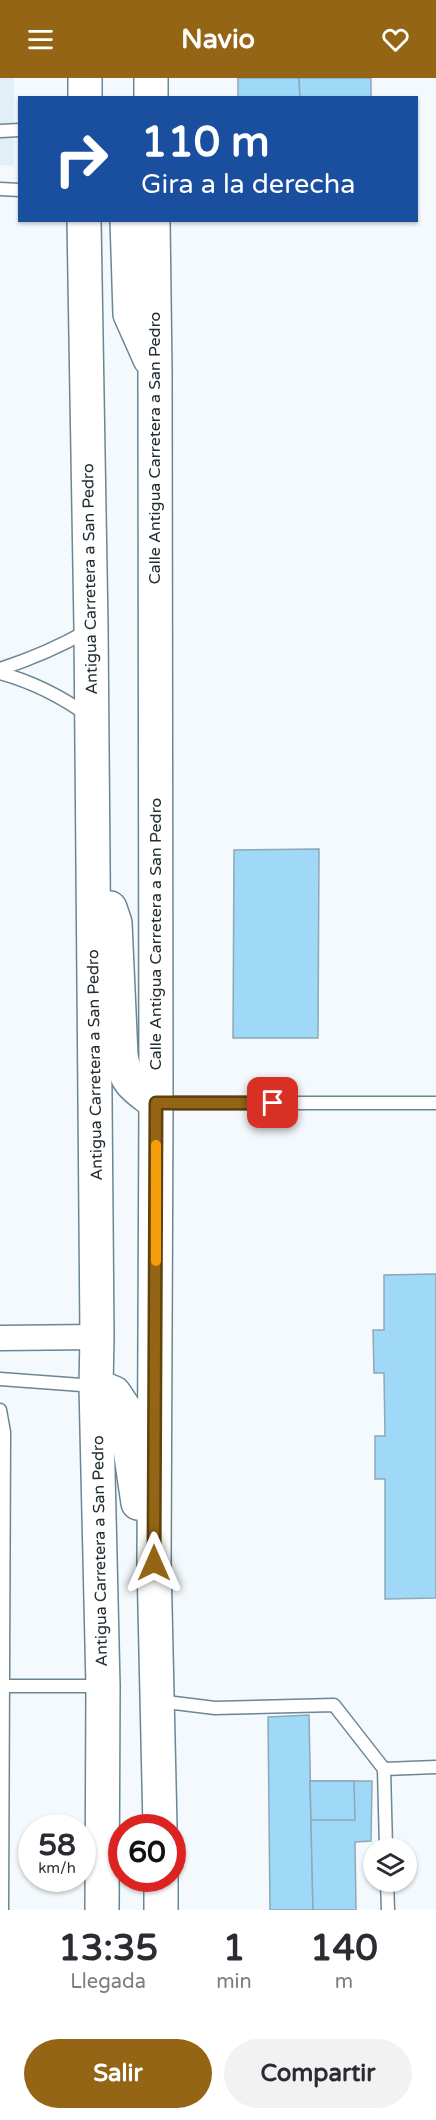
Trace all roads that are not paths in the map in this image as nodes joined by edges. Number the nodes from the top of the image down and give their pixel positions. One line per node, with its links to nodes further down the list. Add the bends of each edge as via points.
1 (85, 78): 3 (main road)
2 (151, 78): 4 (main road)
3 (85, 96)
4 (151, 96)
5 (18, 130): 6 (lane)
6 (0, 131)
7 (0, 189): 8 (lane)
8 (18, 190)
9 (83, 222): 13 (main road, Antigua Carretera a San Pedro)
10 (128, 222): 12 (main road, via 130,314)
11 (153, 222): 12 (main road, Calle Antigua Carretera a San Pedro)
12 (155, 372): 17 (main road, Calle Antigua Carretera a San Pedro)
13 (91, 628): 14 (lane, via 60,646); 15 (main road, Antigua Carretera a San Pedro)
14 (0, 671): 15 (lane, via 62,697)
15 (91, 718): 16 (main road, Antigua Carretera a San Pedro)
16 (93, 867): 17 (main road, via 116,923 124,1072 130,1084); 19 (main road, Antigua Carretera a San Pedro)
17 (156, 1103): 18 (lane); 24 (main road, Calle Antigua Carretera a San Pedro)
18 (436, 1103)
19 (97, 1337): 20 (street); 22 (main road, Antigua Carretera a San Pedro)
20 (0, 1338)
21 (0, 1379): 22 (lane)
22 (96, 1386): 24 (main road, via 114,1393 124,1407 140,1512); 26 (main road, Antigua Carretera a San Pedro)
23 (0, 1410): 25 (lane, via 4,1432)
24 (154, 1563): 27 (main road, Calle Antigua Carretera a San Pedro)
25 (4, 1686): 26 (lane); 34 (lane)
26 (103, 1686): 35 (main road, Antigua Carretera a San Pedro)
27 (157, 1701): 29 (lane, via 215,1708 334,1705); 30 (main road, Calle Antigua Carretera a San Pedro)
28 (436, 1767): 29 (lane)
29 (384, 1769): 31 (lane)
30 (160, 1814)
31 (386, 1838)
32 (161, 1892): 36 (main road)
33 (387, 1892): 37 (lane)
34 (2, 1910)
35 (102, 1910)
36 (161, 1910)
37 (388, 1910)

